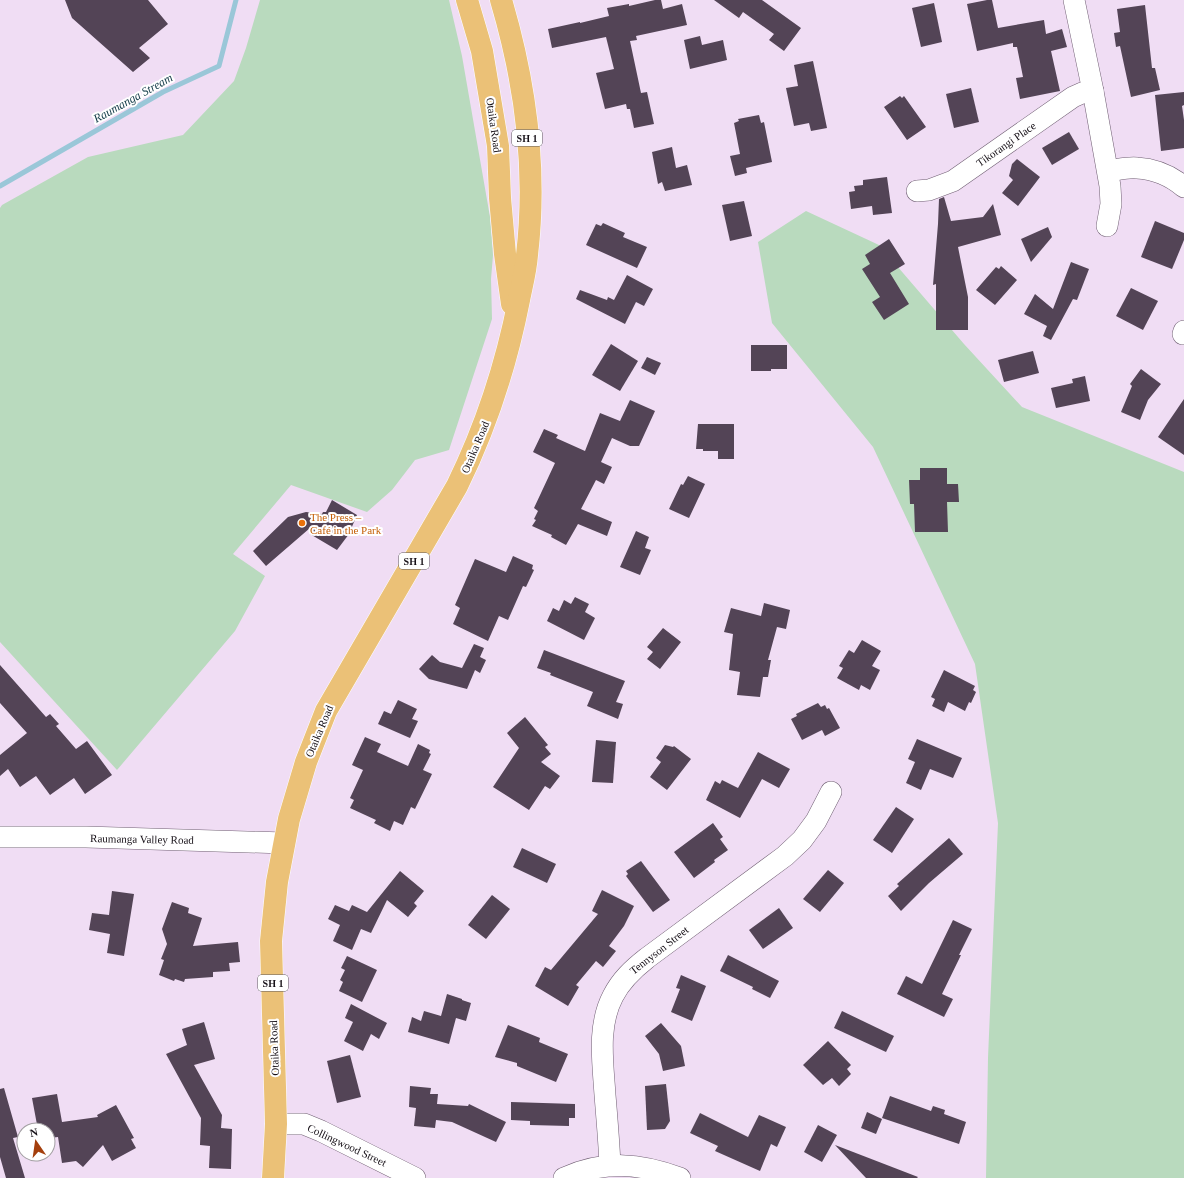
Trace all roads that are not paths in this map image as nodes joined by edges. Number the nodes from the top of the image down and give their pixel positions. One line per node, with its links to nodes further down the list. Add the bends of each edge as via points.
1 (467, 0): 9 (highway, Otaika Road / SH 1, via 482,51 498,146 505,254)
2 (501, 0): 9 (highway, Otaika Road / SH 1, via 524,106 530,178 527,256)
3 (1074, 0): 4 (street)
4 (1093, 91): 5 (street); 7 (street, Tikorangi Place, via 1073,97 952,181 929,190)
5 (1108, 171): 6 (street, via 1147,169 1170,177); 8 (street, via 1111,204)
6 (1184, 187)
7 (917, 191)
8 (1107, 226)
9 (514, 323): 12 (highway, Otaika Road / SH 1, via 498,386 472,456 458,486 326,711 306,762)
10 (831, 792): 14 (street, Tennyson Street, via 816,821 802,840 785,856 631,971 612,997 606,1012 602,1053)
11 (0, 837): 12 (street, Raumanga Valley Road)
12 (284, 843): 13 (highway, Otaika Road / SH 1, via 271,941)
13 (276, 1124): 15 (highway, Otaika Road / SH 1); 16 (street, Collingwood Street, via 304,1124)
14 (610, 1165): 17 (street, via 580,1171); 18 (street, via 648,1168)
15 (273, 1178)
16 (415, 1178)
17 (564, 1178)
18 (680, 1178)

